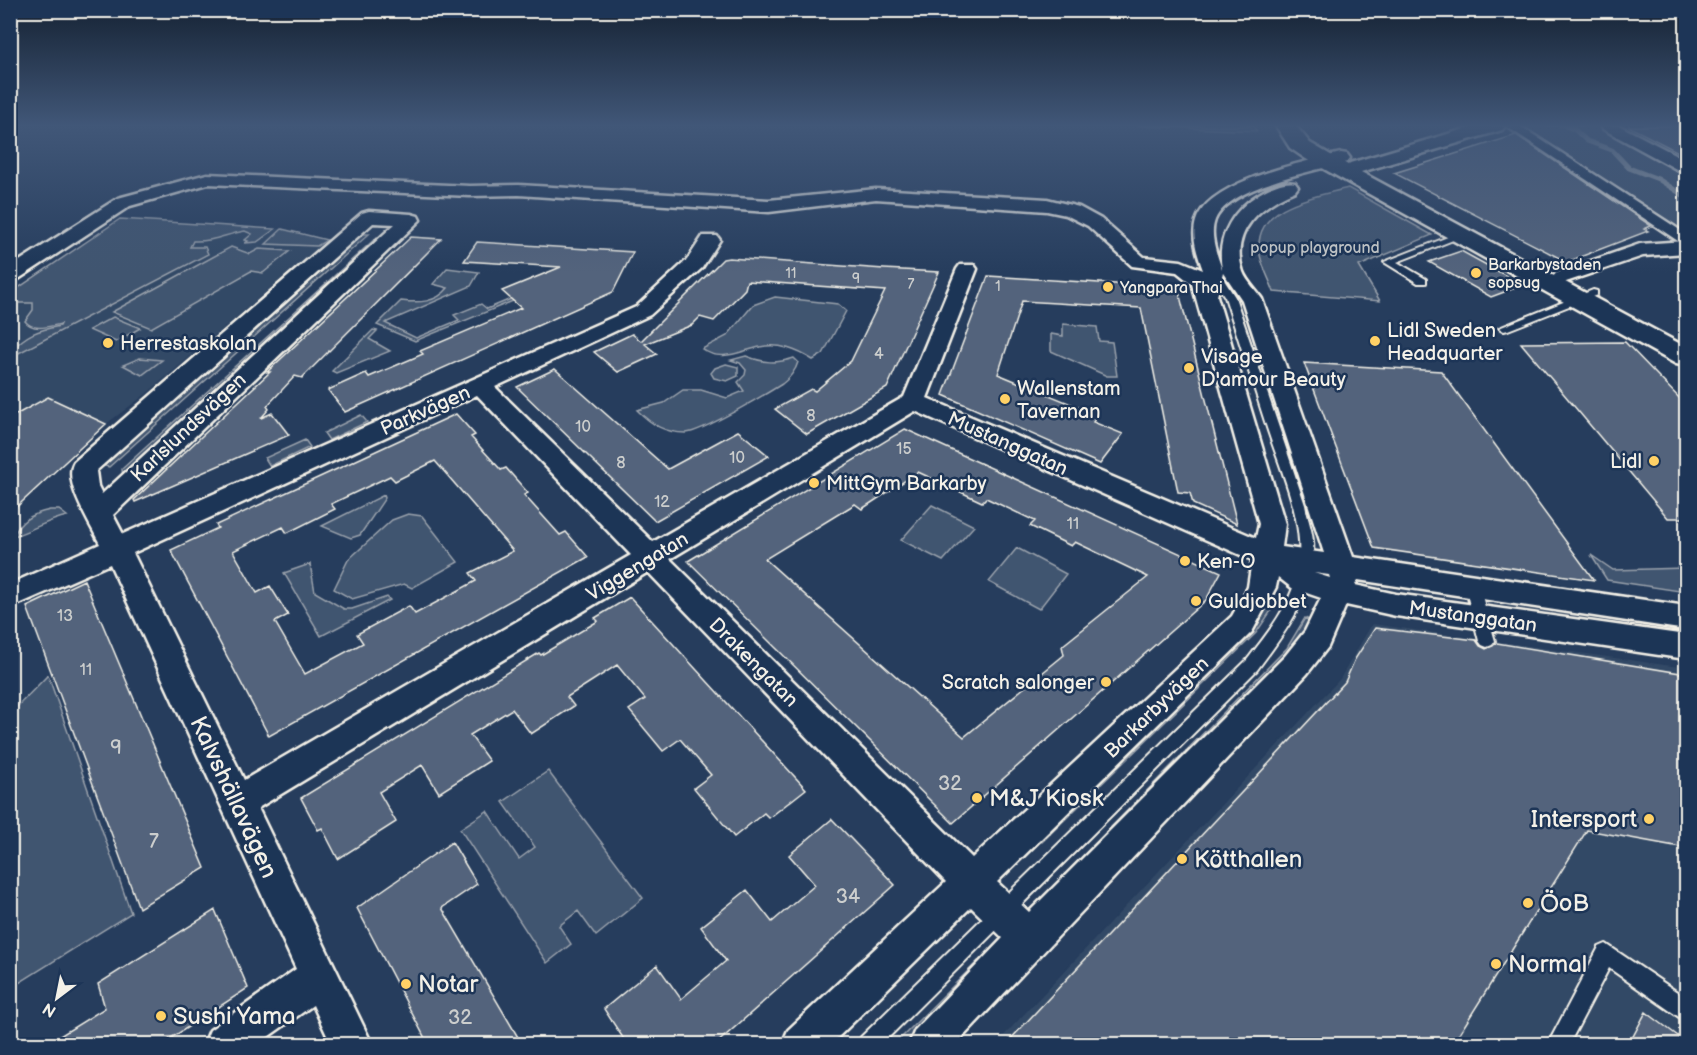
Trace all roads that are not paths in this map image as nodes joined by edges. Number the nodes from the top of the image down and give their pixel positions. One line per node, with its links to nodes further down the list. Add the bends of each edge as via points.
1 (1290, 175): 13 (street, Barkarbyvägen, via 1234,192 1217,204 1205,221 1205,248)
2 (1315, 175): 13 (street, Barkarbyvägen, via 1250,207 1239,219)
3 (1361, 175): 6 (street)
4 (1364, 175): 12 (street)
5 (1587, 175): 8 (street)
6 (1461, 235): 14 (lane, via 1389,262); 16 (street)
7 (710, 240): 20 (street, Parkvägen, via 695,264 643,311)
8 (1686, 240)
9 (1686, 247): 12 (street, via 1640,250)
10 (967, 269): 21 (street)
11 (10, 276): 15 (street, via 124,202 207,179 519,190 769,206 876,194 1033,203 1072,210 1093,219 1139,262 1198,274)
12 (1563, 277): 16 (street)
13 (1225, 280): 15 (street, Barkarbyvägen); 26 (lane, Barkarbyvägen, via 1298,505 1306,539); 27 (street, Barkarbyvägen, via 1252,299)
14 (1422, 281)
15 (1207, 296): 24 (street, Barkarbyvägen, via 1272,524)
16 (1585, 296): 17 (lane); 18 (street); 19 (street)
17 (1504, 328)
18 (1686, 343)
19 (1686, 358)
20 (480, 385): 23 (street, Parkvägen); 25 (street, Drakengatan)
21 (914, 401): 24 (street, Mustanggatan); 25 (street, Viggengatan)
22 (98, 513): 22 (street, Karlslundsvägen, via 411,220 369,217 83,468 85,486); 23 (street, Karlslundsvägen)
23 (117, 549): 29 (street); 33 (street, Kalvshällavägen)
24 (1268, 555): 26 (street, Mustanggatan); 34 (street, Barkarbyvägen, via 1262,587 1242,624)
25 (652, 557): 33 (street, Viggengatan); 34 (street, Drakengatan)
26 (1304, 570): 27 (street, Mustanggatan); 35 (lane, Barkarbyvägen, via 1297,602 1252,665)
27 (1340, 579): 28 (street, Mustanggatan); 31 (street, Mustanggatan, via 1396,605); 36 (street, via 1317,638 1296,665)
28 (1472, 586): 30 (street, Mustanggatan); 31 (lane)
29 (10, 597)
30 (1686, 618)
31 (1484, 629): 32 (street, Mustanggatan)
32 (1686, 647)
33 (237, 802): 37 (street, Kalvshällavägen)
34 (972, 883): 35 (street, Drakengatan); 41 (street, Barkarbyvägen)
35 (1002, 913): 36 (street, Drakengatan); 42 (lane, Barkarbyvägen)
36 (1030, 938): 43 (street)
37 (320, 976): 39 (street); 40 (street, Kalvshällavägen)
38 (1686, 1010): 44 (lane, via 1606,954)
39 (224, 1044)
40 (352, 1044)
41 (802, 1044)
42 (868, 1044)
43 (929, 1044)
44 (1557, 1044)

